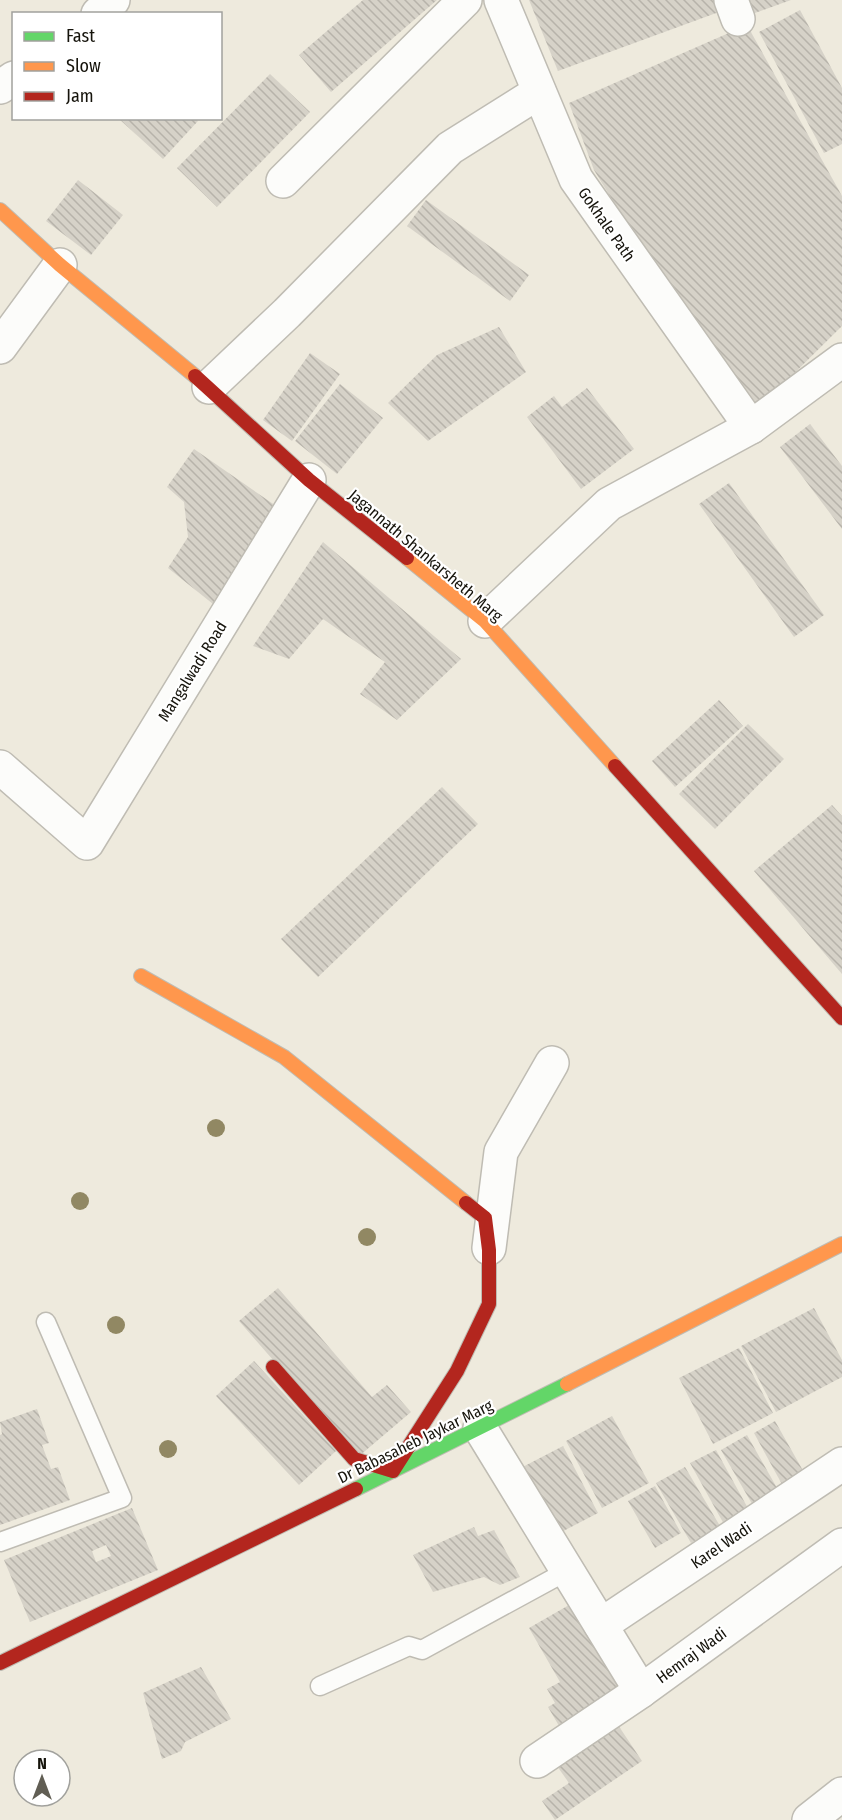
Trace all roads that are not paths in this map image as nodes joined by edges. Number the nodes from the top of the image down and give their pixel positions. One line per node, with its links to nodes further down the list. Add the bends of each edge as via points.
1 (113, 0): 4 (street)
2 (465, 0): 6 (street)
3 (501, 0): 5 (street, Gokhale Path)
4 (100, 12)
5 (539, 92): 11 (street, via 450,148); 12 (street, Gokhale Path, via 576,179)
6 (283, 181)
7 (0, 210): 8 (street, Jagannath Shankarsheth Marg)
8 (51, 277): 9 (street); 11 (street, Jagannath Shankarsheth Marg)
9 (0, 347)
10 (842, 360): 12 (street)
11 (209, 387): 13 (street, Jagannath Shankarsheth Marg)
12 (751, 427): 14 (street, via 609,504)
13 (303, 490): 14 (street, Jagannath Shankarsheth Marg); 15 (street, Mangalwadi Road, via 87,843)
14 (484, 621): 17 (street, Jagannath Shankarsheth Marg)
15 (0, 767)
16 (141, 975): 20 (street, via 284,1057 485,1218)
17 (842, 1018)
18 (552, 1063): 20 (street, via 501,1152)
19 (842, 1244): 23 (street, Dr Babasaheb Jaykar Marg)
20 (489, 1250): 25 (street, via 489,1304 457,1371)
21 (46, 1322): 26 (lane, via 122,1498)
22 (273, 1367): 25 (street, via 354,1459)
23 (480, 1428): 25 (street, Dr Babasaheb Jaykar Marg); 28 (street)
24 (842, 1464): 29 (street, Karel Wadi)
25 (393, 1471): 30 (street, Dr Babasaheb Jaykar Marg)
26 (0, 1542)
27 (842, 1545): 32 (street, Hemraj Wadi)
28 (567, 1571): 29 (street); 31 (lane, via 422,1650 409,1646)
29 (601, 1625): 32 (street)
30 (0, 1663)
31 (320, 1686)
32 (641, 1691): 33 (street, Hemraj Wadi)
33 (537, 1761)
34 (842, 1794): 35 (street)
35 (809, 1820)

